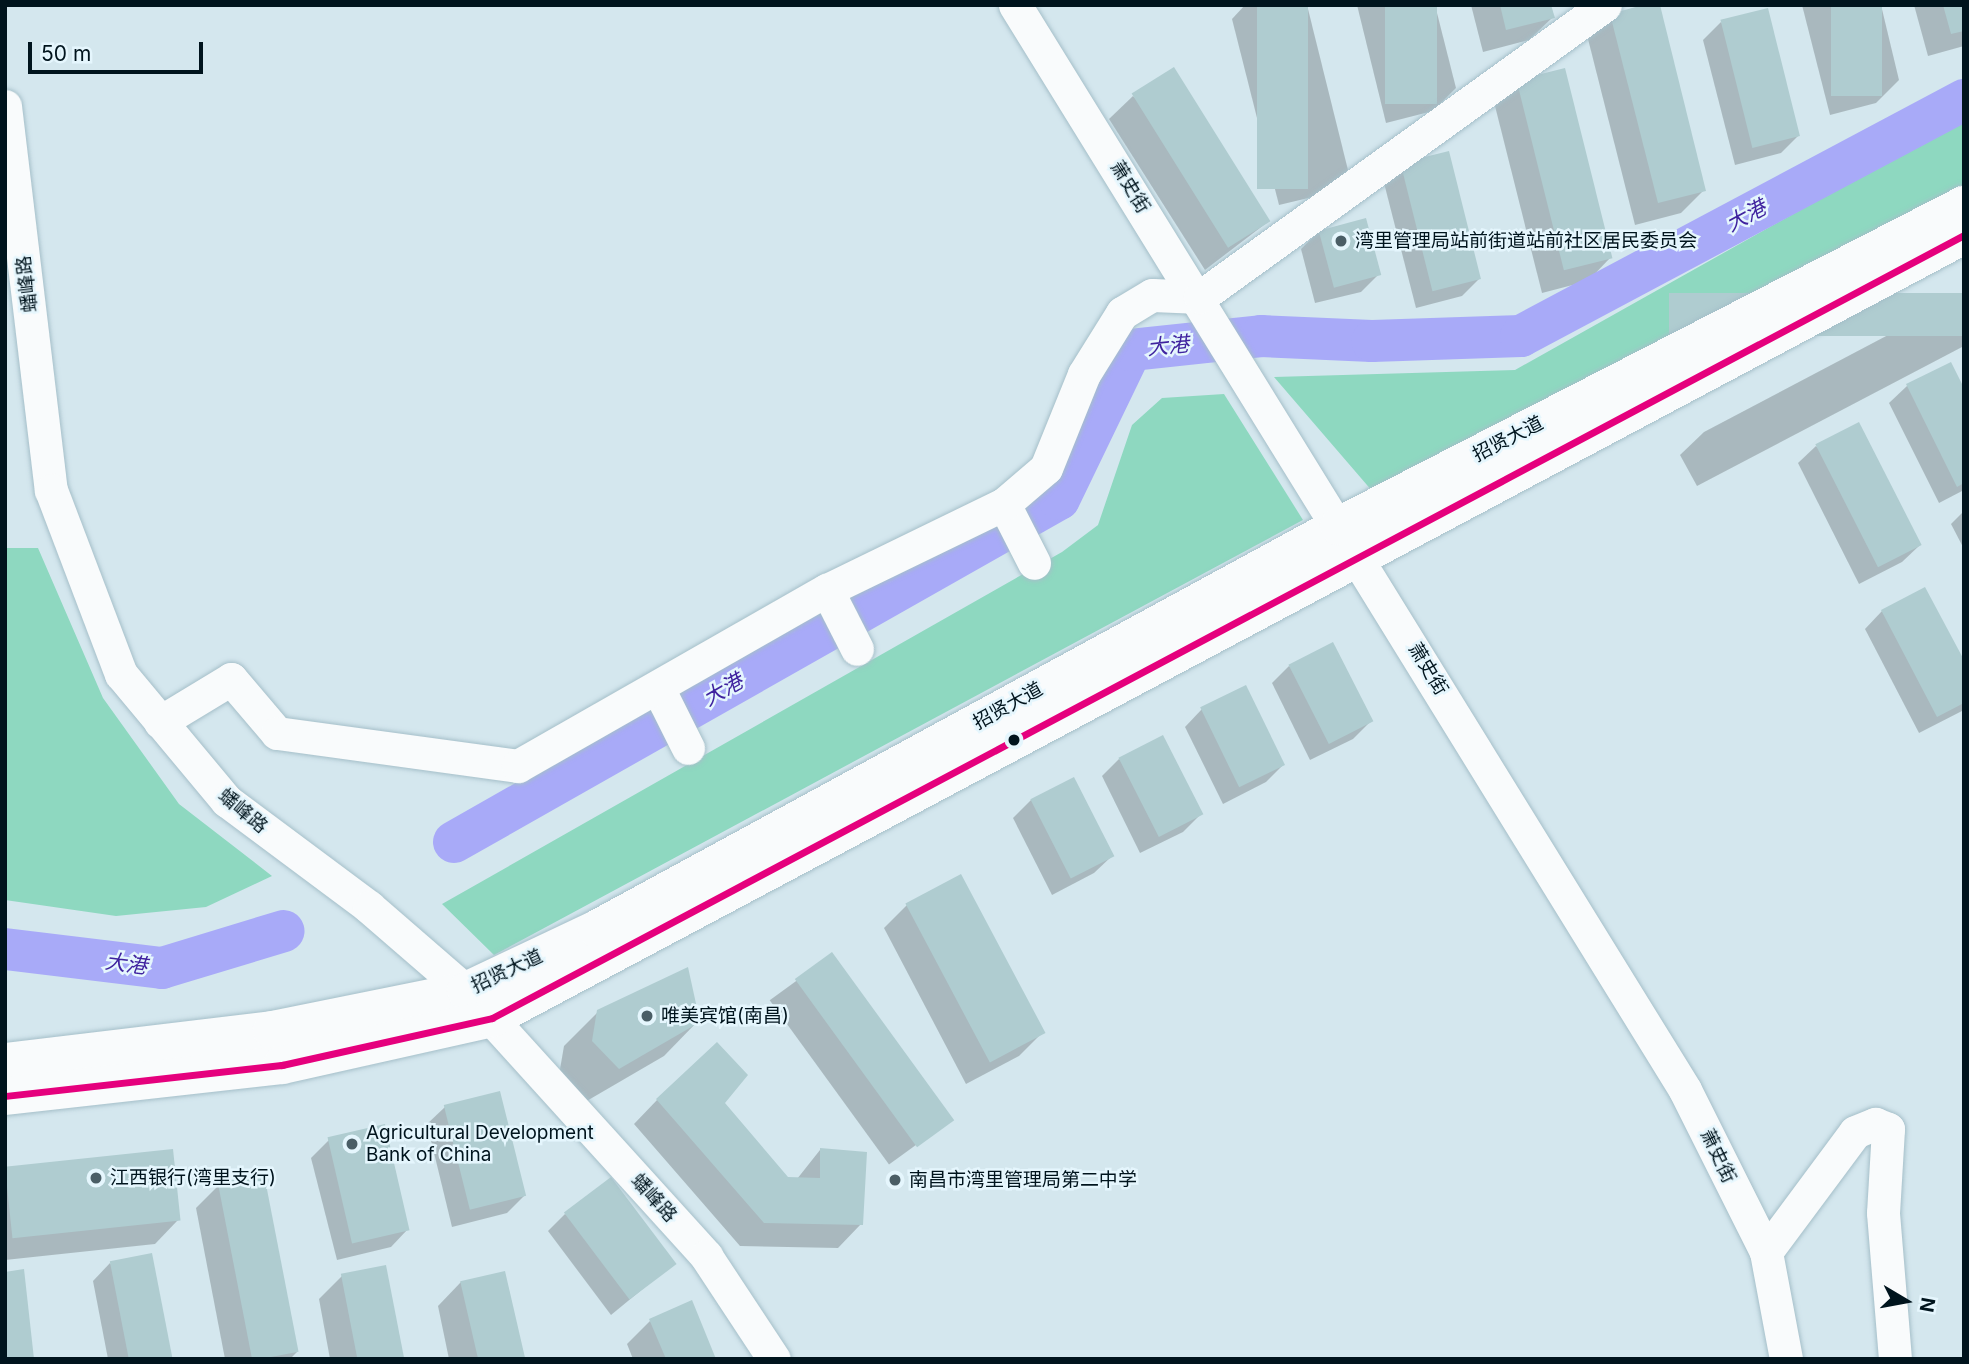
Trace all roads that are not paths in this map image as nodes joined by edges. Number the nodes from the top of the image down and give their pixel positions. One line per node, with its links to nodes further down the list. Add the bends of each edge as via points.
1 (1014, 5): 6 (street, 萧史街)
2 (1605, 5): 6 (street)
3 (5, 106): 13 (street, 蟠峰路, via 51,490 121,674)
4 (1964, 205): 8 (main road, 招贤大道)
5 (1964, 235): 8 (main road, 招贤大道)
6 (1200, 298): 7 (street, via 1152,295 1122,313 1084,374 1046,468); 8 (street, 萧史街)
7 (1004, 504): 9 (street); 10 (street)
8 (1349, 541): 15 (main road, 招贤大道, via 597,929); 16 (main road, 招贤大道); 19 (street, 萧史街, via 1685,1090)
9 (1034, 563)
10 (827, 590): 11 (street); 12 (street)
11 (858, 649)
12 (658, 688): 13 (street, via 518,766 497,768 277,733 231,679); 14 (street)
13 (160, 722): 15 (street, 蟠峰路, via 227,801 369,907)
14 (688, 748)
15 (466, 991): 16 (street, 蟠峰路); 17 (main road, 招贤大道, via 272,1030)
16 (492, 1018): 18 (main road, 招贤大道, via 282,1065); 20 (street, 蟠峰路, via 706,1256)
17 (5, 1062)
18 (5, 1096)
19 (1766, 1252): 21 (street, 萧史街); 22 (street, via 1854,1132 1875,1124 1888,1129 1883,1213)
20 (775, 1359)
21 (1786, 1359)
22 (1895, 1359)

